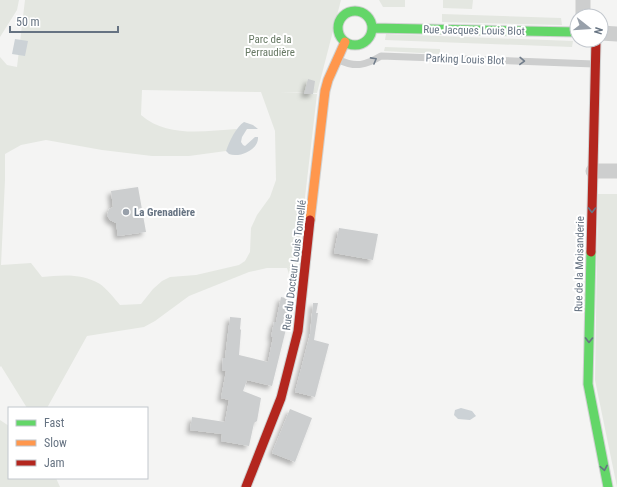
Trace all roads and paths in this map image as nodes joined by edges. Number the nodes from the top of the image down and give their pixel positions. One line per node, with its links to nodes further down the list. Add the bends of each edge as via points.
1 (361, 0): 2 (street)
2 (359, 12): 3 (street, via 368,18); 5 (street, via 349,13 341,19 338,30)
3 (372, 28): 4 (street, Rue Jacques Louis Blot); 5 (street, via 371,34 363,43 352,45)
4 (569, 32)
5 (345, 42): 7 (street, Rue du Docteur Louis Tonnellé)
6 (596, 48): 8 (street, Rue de la Moisanderie)
7 (337, 59): 8 (lane, Parking Louis Blot, one-way to 8, via 357,65 381,56); 11 (street, Rue du Docteur Louis Tonnellé, via 325,91 298,331 281,398)
8 (595, 64): 9 (street, Rue de la Moisanderie)
9 (593, 171): 10 (street); 12 (street, Rue de la Moisanderie, one-way to 12, via 588,384)
10 (617, 171)
11 (246, 487)
12 (608, 487)

